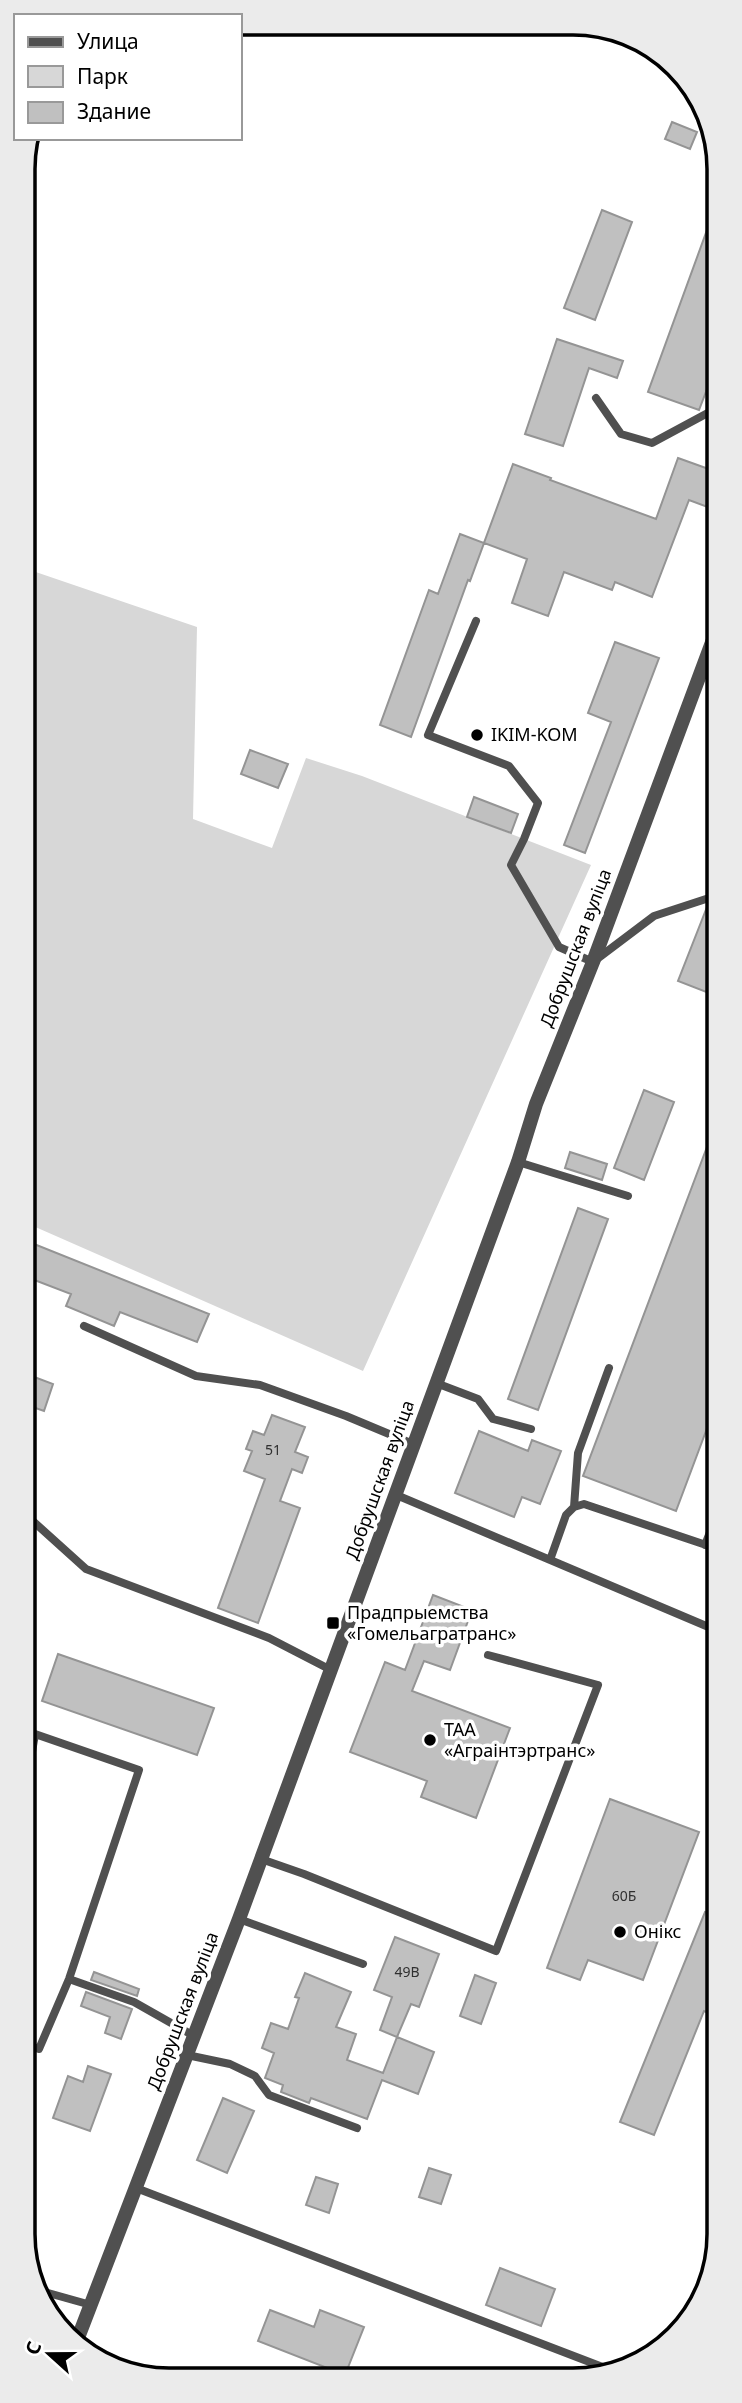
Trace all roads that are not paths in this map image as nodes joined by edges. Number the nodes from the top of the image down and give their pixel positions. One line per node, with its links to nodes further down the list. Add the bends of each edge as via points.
1 (596, 398): 2 (lane, via 621,435 652,443)
2 (707, 413)
3 (476, 621): 6 (lane, via 428,735 509,766 538,803 511,865 559,947)
4 (707, 656): 6 (street, Добрушская вуліца)
5 (707, 899): 6 (lane, via 654,916)
6 (593, 962): 7 (street, Добрушская вуліца, via 536,1104)
7 (518, 1162): 8 (lane); 11 (street, Добрушская вуліца)
8 (628, 1196)
9 (84, 1326): 13 (lane, via 196,1376 260,1385)
10 (609, 1368): 15 (lane, via 578,1453)
11 (436, 1383): 12 (lane, via 478,1399 493,1419); 13 (street, Добрушская вуліца)
12 (531, 1429)
13 (413, 1444): 14 (street, Добрушская вуліца)
14 (394, 1494): 19 (lane); 22 (street, Добрушская вуліца)
15 (574, 1507): 18 (lane, via 584,1504); 19 (lane, via 566,1515)
16 (35, 1523): 22 (lane, via 86,1569 269,1638)
17 (707, 1540): 18 (lane)
18 (705, 1545)
19 (550, 1560): 20 (lane)
20 (707, 1626)
21 (488, 1655): 24 (lane, via 598,1685 496,1951)
22 (331, 1670): 24 (street, Добрушская вуліца)
23 (35, 1734): 27 (lane, via 139,1770)
24 (261, 1859): 25 (street, Добрушская вуліца)
25 (239, 1919): 26 (lane); 28 (street, Добрушская вуліца)
26 (363, 1964)
27 (69, 1979): 28 (lane, via 135,2002); 29 (lane, via 39,2049)
28 (194, 2036): 30 (street, Добрушская вуліца)
29 (35, 2048)
30 (187, 2055): 31 (lane, via 230,2064 255,2076 269,2095); 32 (street, Добрушская вуліца)
31 (357, 2128)
32 (136, 2188): 34 (street, Добрушская вуліца); 36 (lane)
33 (49, 2293): 34 (lane)
34 (91, 2305): 35 (street, Добрушская вуліца)
35 (84, 2323)
36 (598, 2365)

